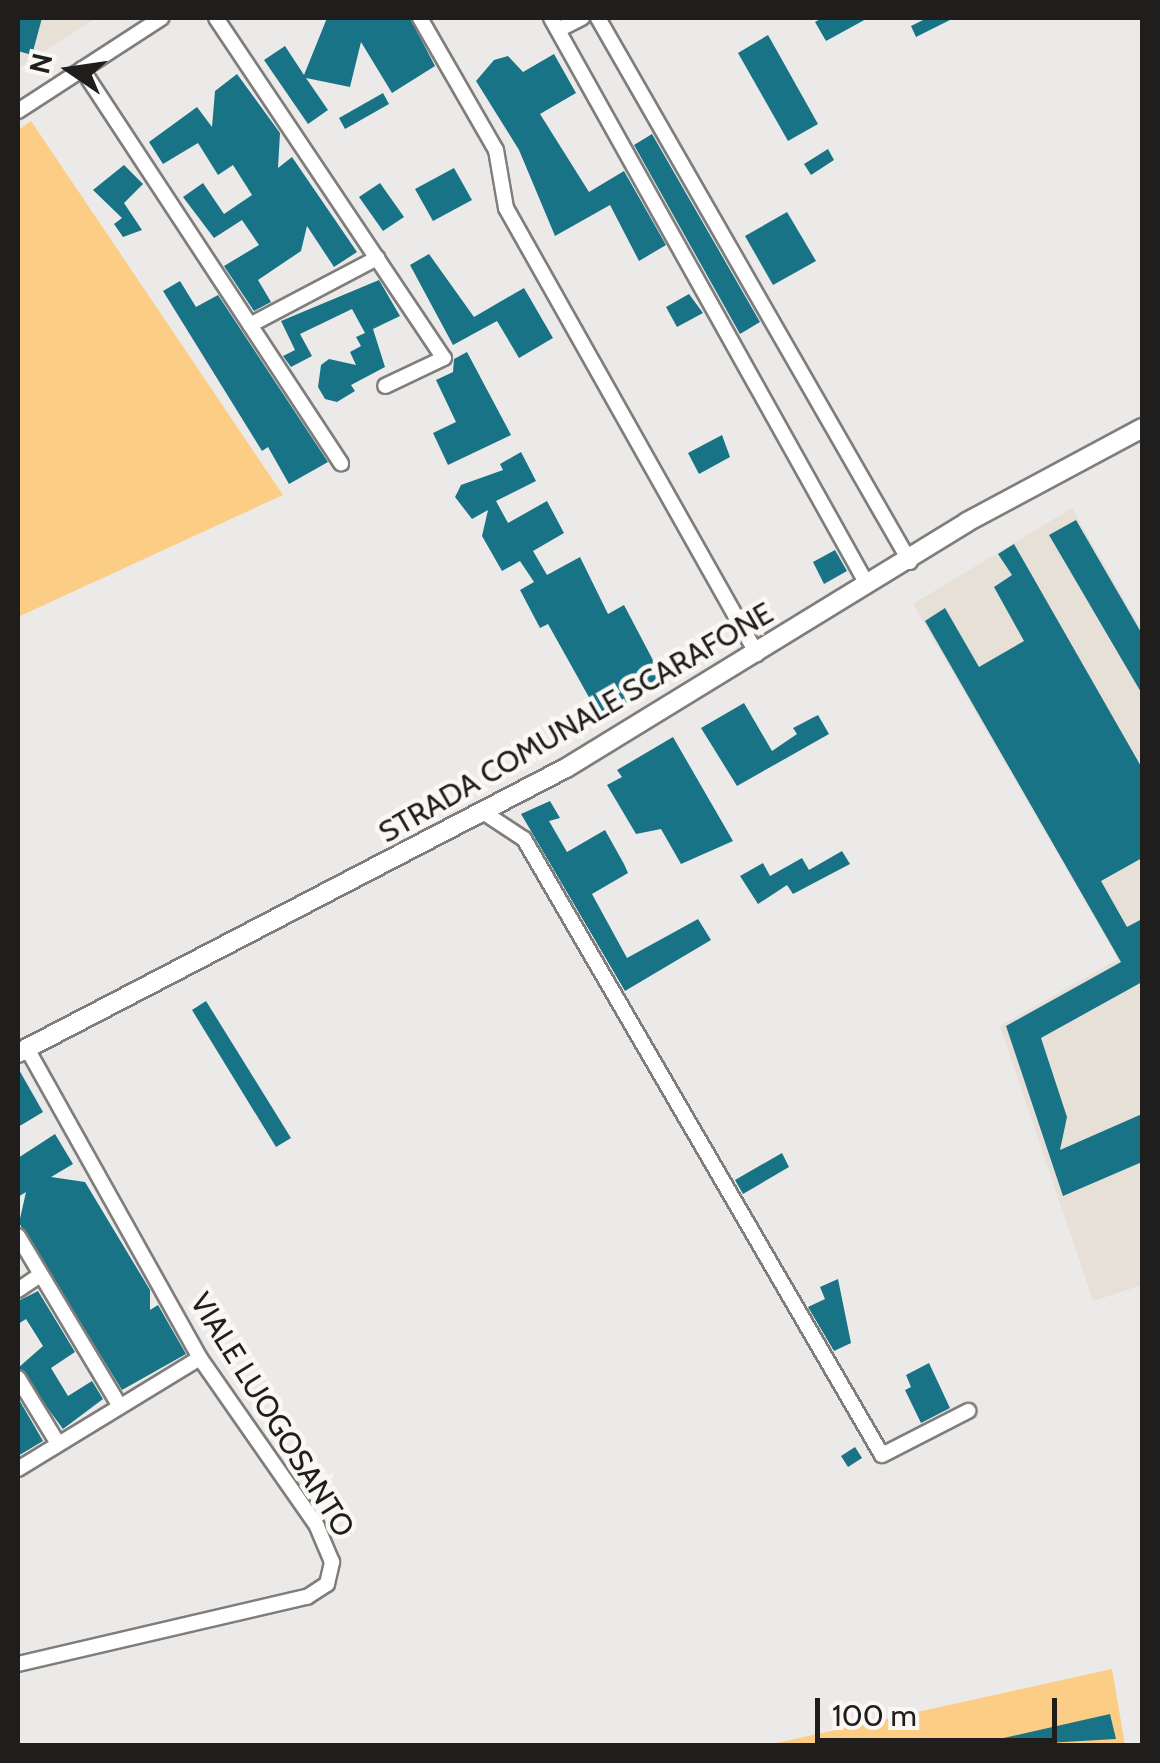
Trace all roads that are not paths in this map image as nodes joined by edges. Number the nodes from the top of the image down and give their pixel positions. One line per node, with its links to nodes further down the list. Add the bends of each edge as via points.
1 (160, 18): 7 (street)
2 (216, 18): 9 (street)
3 (420, 18): 16 (street, via 496,150 506,208)
4 (582, 18): 6 (street)
5 (598, 18): 14 (street)
6 (555, 24): 15 (street)
7 (82, 69): 8 (street); 10 (street)
8 (18, 111)
9 (377, 258): 10 (street); 11 (street, via 444,358)
10 (250, 324): 13 (street)
11 (384, 386)
12 (1142, 428): 14 (street, STRADA COMUNALE SCARAFONE, via 967,522)
13 (341, 464)
14 (910, 562): 15 (street, STRADA COMUNALE SCARAFONE)
15 (867, 584): 16 (street, STRADA COMUNALE SCARAFONE)
16 (757, 654): 17 (street, STRADA COMUNALE SCARAFONE)
17 (483, 812): 18 (street, STRADA COMUNALE SCARAFONE); 25 (street, via 524,839 882,1455)
18 (22, 1051): 22 (street, VIALE LUOGOSANTO)
19 (18, 1236): 20 (street)
20 (40, 1276): 21 (street); 24 (street)
21 (18, 1290)
22 (200, 1358): 24 (street); 29 (street, VIALE LUOGOSANTO, via 317,1526 332,1562 327,1584 308,1597)
23 (18, 1378): 26 (street)
24 (118, 1403): 26 (street)
25 (968, 1412)
26 (57, 1442): 27 (street)
27 (18, 1468)
28 (18, 1645): 29 (street)
29 (23, 1663)

